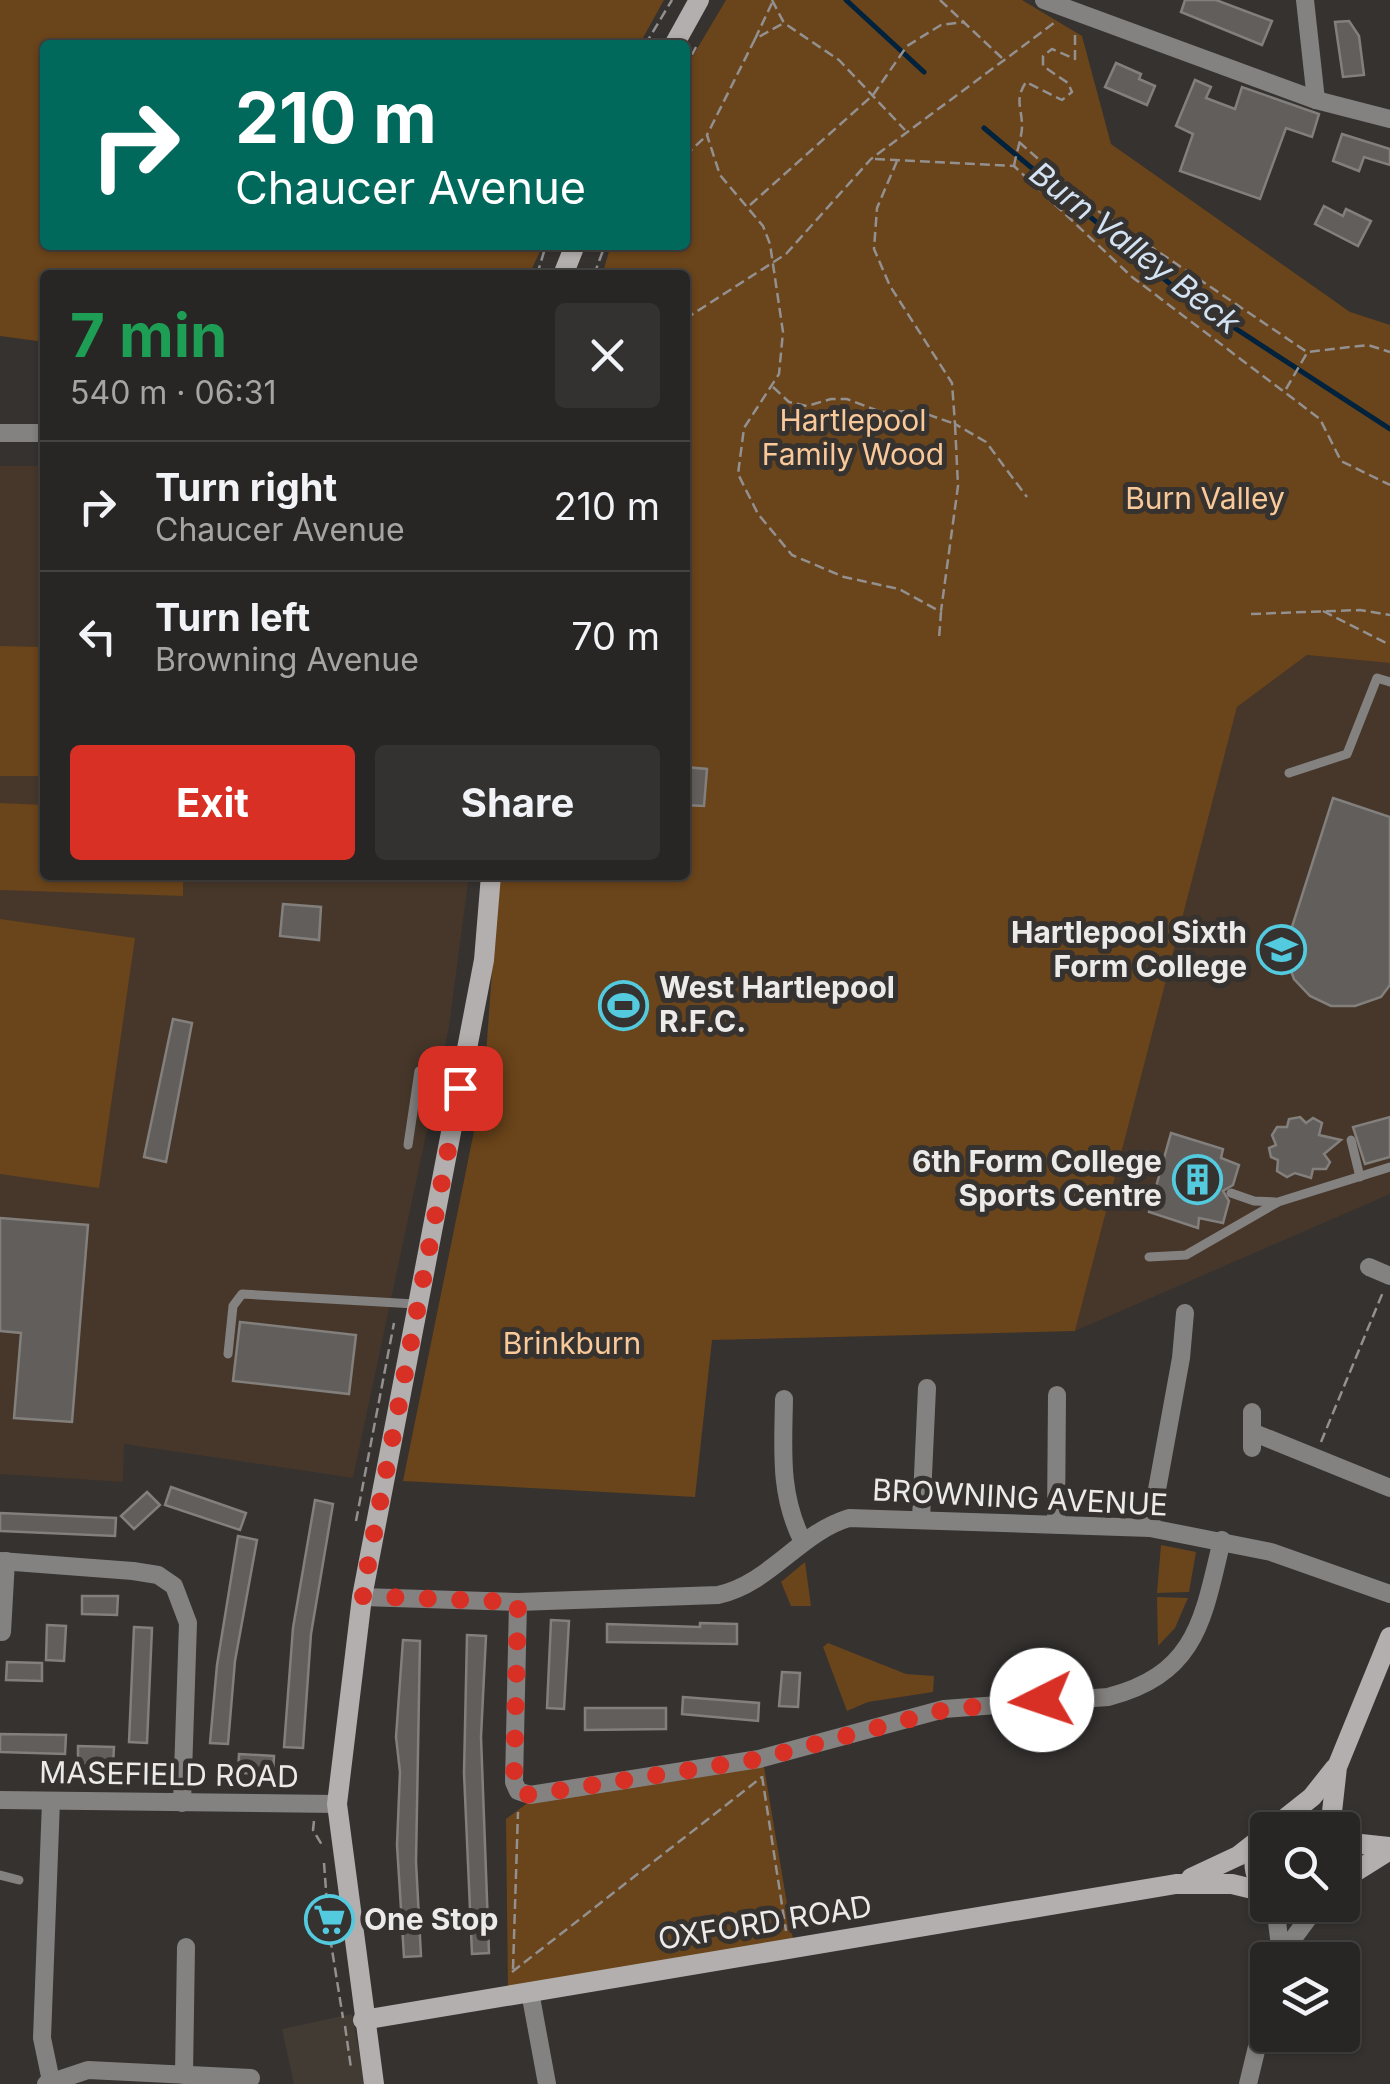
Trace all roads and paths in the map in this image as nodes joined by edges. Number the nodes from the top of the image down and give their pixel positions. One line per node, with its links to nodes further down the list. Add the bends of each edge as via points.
1 (672, 0): 12 (path)
2 (699, 0): 13 (street)
3 (940, 0): 9 (path)
4 (1044, 0): 7 (street)
5 (1305, 0): 16 (street)
6 (772, 1): 8 (path); 11 (path)
7 (1071, 6): 16 (street); 20 (path, via 1075,59 1052,49 1042,66 1072,92 1062,100 1026,82 1017,107 1023,125)
8 (784, 22): 11 (path); 15 (path, via 839,60)
9 (965, 22): 14 (path); 15 (path, via 932,29 907,46)
10 (1039, 32): 14 (path)
11 (755, 39): 19 (path)
12 (648, 40)
13 (677, 40)
14 (1004, 59): 18 (path)
15 (873, 94): 18 (path); 25 (path)
16 (1316, 100): 17 (street)
17 (1390, 119)
18 (906, 132): 22 (path)
19 (707, 134): 21 (path); 25 (path, via 720,175)
20 (1018, 141): 24 (path); 28 (path, via 1095,208)
21 (690, 151)
22 (871, 158): 23 (path); 26 (path)
23 (898, 160): 24 (path); 32 (path, via 878,208 874,248 890,286 952,383)
24 (1014, 166): 31 (path, via 1132,277)
25 (748, 206): 26 (path, via 770,244)
26 (770, 264): 27 (path); 30 (path, via 784,332)
27 (690, 316)
28 (1307, 352): 29 (path, via 1368,345); 31 (path)
29 (1390, 352)
30 (773, 386): 32 (path, via 789,402 807,406 831,398 881,412 918,411); 38 (path, via 744,428 738,474 758,514 792,555 844,577 899,588)
31 (1285, 390): 35 (path, via 1320,419 1341,461)
32 (955, 424): 36 (path, via 986,442); 38 (path, via 958,486)
33 (0, 433): 34 (street)
34 (40, 434)
35 (1390, 485)
36 (1028, 497)
37 (1322, 610): 39 (path); 40 (path); 42 (path)
38 (941, 612): 41 (path)
39 (1250, 614)
40 (1390, 615)
41 (939, 639)
42 (1390, 645)
43 (1390, 682): 44 (lane, via 1377,678 1347,754)
44 (1289, 773)
45 (490, 880): 56 (street, via 484,960)
46 (419, 1071): 48 (lane)
47 (1351, 1140): 50 (lane)
48 (408, 1145)
49 (1390, 1167): 50 (lane)
50 (1360, 1177): 52 (lane)
51 (1231, 1193): 52 (lane)
52 (1278, 1202): 53 (lane, via 1186,1254)
53 (1149, 1257)
54 (1368, 1267): 55 (street)
55 (1390, 1276): 63 (path)
56 (418, 1305): 58 (lane, via 242,1294 232,1306); 72 (street)
57 (1184, 1313): 67 (street)
58 (228, 1354)
59 (928, 1388): 65 (street)
60 (1057, 1395): 66 (street)
61 (784, 1400): 69 (street, via 783,1487)
62 (1252, 1412): 63 (street, via 1252,1440)
63 (1315, 1458): 64 (street)
64 (1390, 1488)
65 (921, 1520): 66 (street, BROWNING AVENUE); 69 (street, BROWNING AVENUE, via 849,1518)
66 (1056, 1523): 67 (street, BROWNING AVENUE)
67 (1150, 1528): 68 (street, BROWNING AVENUE)
68 (1222, 1540): 71 (street, BROWNING AVENUE); 77 (street, via 1190,1646 1132,1691 944,1710)
69 (803, 1542): 73 (street, BROWNING AVENUE, via 763,1575 718,1595)
70 (3, 1561): 74 (street); 81 (street, via 133,1571 174,1586 188,1623)
71 (1390, 1594)
72 (362, 1596): 73 (street, BROWNING AVENUE); 82 (street)
73 (518, 1602): 78 (street)
74 (2, 1632)
75 (1390, 1637): 76 (street)
76 (1336, 1766): 83 (street, OXFORD ROAD); 84 (street)
77 (760, 1768): 78 (street); 94 (path); 95 (path)
78 (518, 1792): 95 (path)
79 (0, 1800): 80 (street, MASEFIELD ROAD)
80 (52, 1801): 81 (street, MASEFIELD ROAD); 101 (street, via 42,2038)
81 (182, 1803): 82 (street, MASEFIELD ROAD)
82 (337, 1804): 97 (street)
83 (1293, 1812)
84 (1330, 1812)
85 (1360, 1845): 87 (street)
86 (1250, 1846): 91 (street, OXFORD ROAD)
87 (1390, 1849): 88 (street)
88 (1360, 1868)
89 (0, 1876): 90 (lane)
90 (20, 1880)
91 (1176, 1884): 92 (street, OXFORD ROAD); 94 (street, OXFORD ROAD)
92 (1250, 1890)
93 (186, 1947): 100 (street)
94 (789, 1950): 96 (street, OXFORD ROAD)
95 (512, 1972): 96 (path)
96 (522, 1994): 97 (street, OXFORD ROAD); 103 (street)
97 (363, 2020): 102 (street)
98 (1256, 2052): 104 (street)
99 (251, 2074): 100 (street)
100 (184, 2075): 101 (street, via 88,2070)
101 (48, 2083)
102 (374, 2084)
103 (547, 2084)
104 (1248, 2084)

